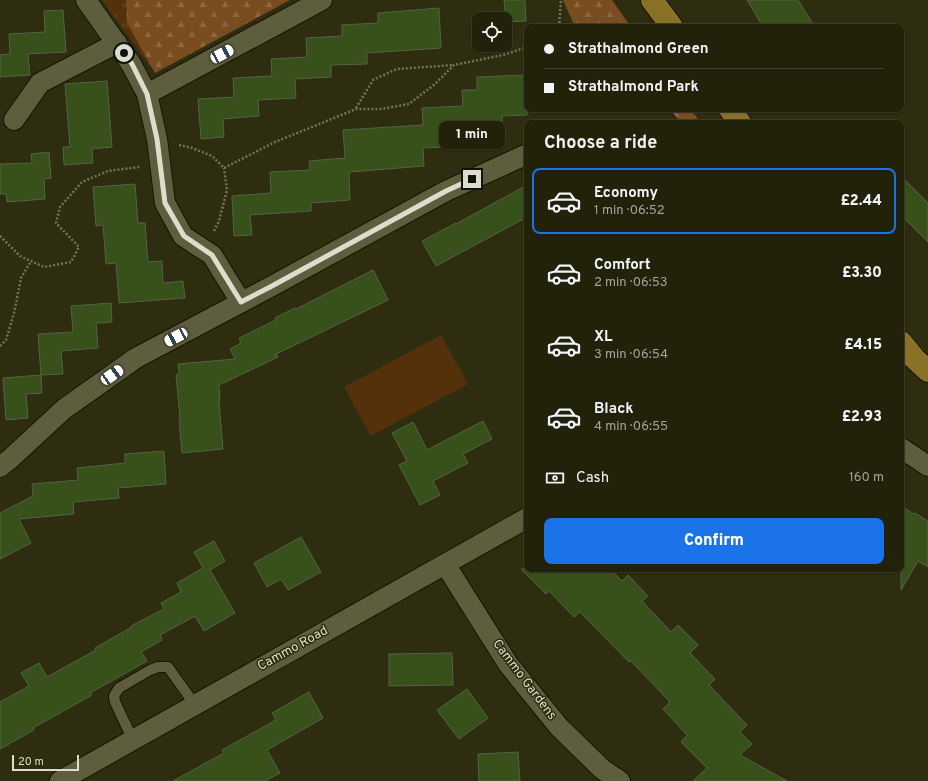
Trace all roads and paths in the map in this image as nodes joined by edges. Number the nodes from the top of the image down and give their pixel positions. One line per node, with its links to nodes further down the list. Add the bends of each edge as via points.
1 (86, 0): 7 (street)
2 (322, 0): 10 (street)
3 (561, 0): 5 (path)
4 (652, 0): 6 (main road)
5 (559, 24)
6 (670, 24)
7 (117, 43): 10 (street, via 132,64); 12 (street, via 40,83)
8 (524, 48): 9 (path)
9 (454, 65): 11 (path, via 409,104 381,109); 11 (path, via 397,69 373,80)
10 (147, 94): 13 (street)
11 (356, 109): 16 (path, via 275,142)
12 (14, 120)
13 (157, 139): 15 (street); 16 (path, via 212,156)
14 (524, 156): 20 (street, via 446,191)
15 (160, 164): 18 (street, via 165,203 184,236); 19 (path, via 108,171 82,182 60,207 56,223 79,247 71,262 44,267)
16 (224, 168): 18 (path, via 227,190 219,221)
17 (0, 236): 19 (path, via 20,256)
18 (203, 249): 20 (street, via 212,255)
19 (30, 261): 21 (path, via 21,278 6,340)
20 (241, 302): 26 (street, via 136,358 64,409)
21 (0, 346)
22 (904, 346): 23 (main road)
23 (928, 371)
24 (904, 450): 25 (street)
25 (928, 466)
26 (0, 467)
27 (524, 520): 28 (street, Cammo Road)
28 (445, 564): 29 (street, Cammo Road); 31 (street, Cammo Gardens, via 508,664)
29 (195, 705): 30 (street, Cammo Road); 30 (lane, via 168,667 150,670 120,688 114,696 114,702)
30 (134, 740): 32 (street, Cammo Road)
31 (596, 775): 33 (street, Cammo Gardens)
32 (60, 781)
33 (620, 781)

